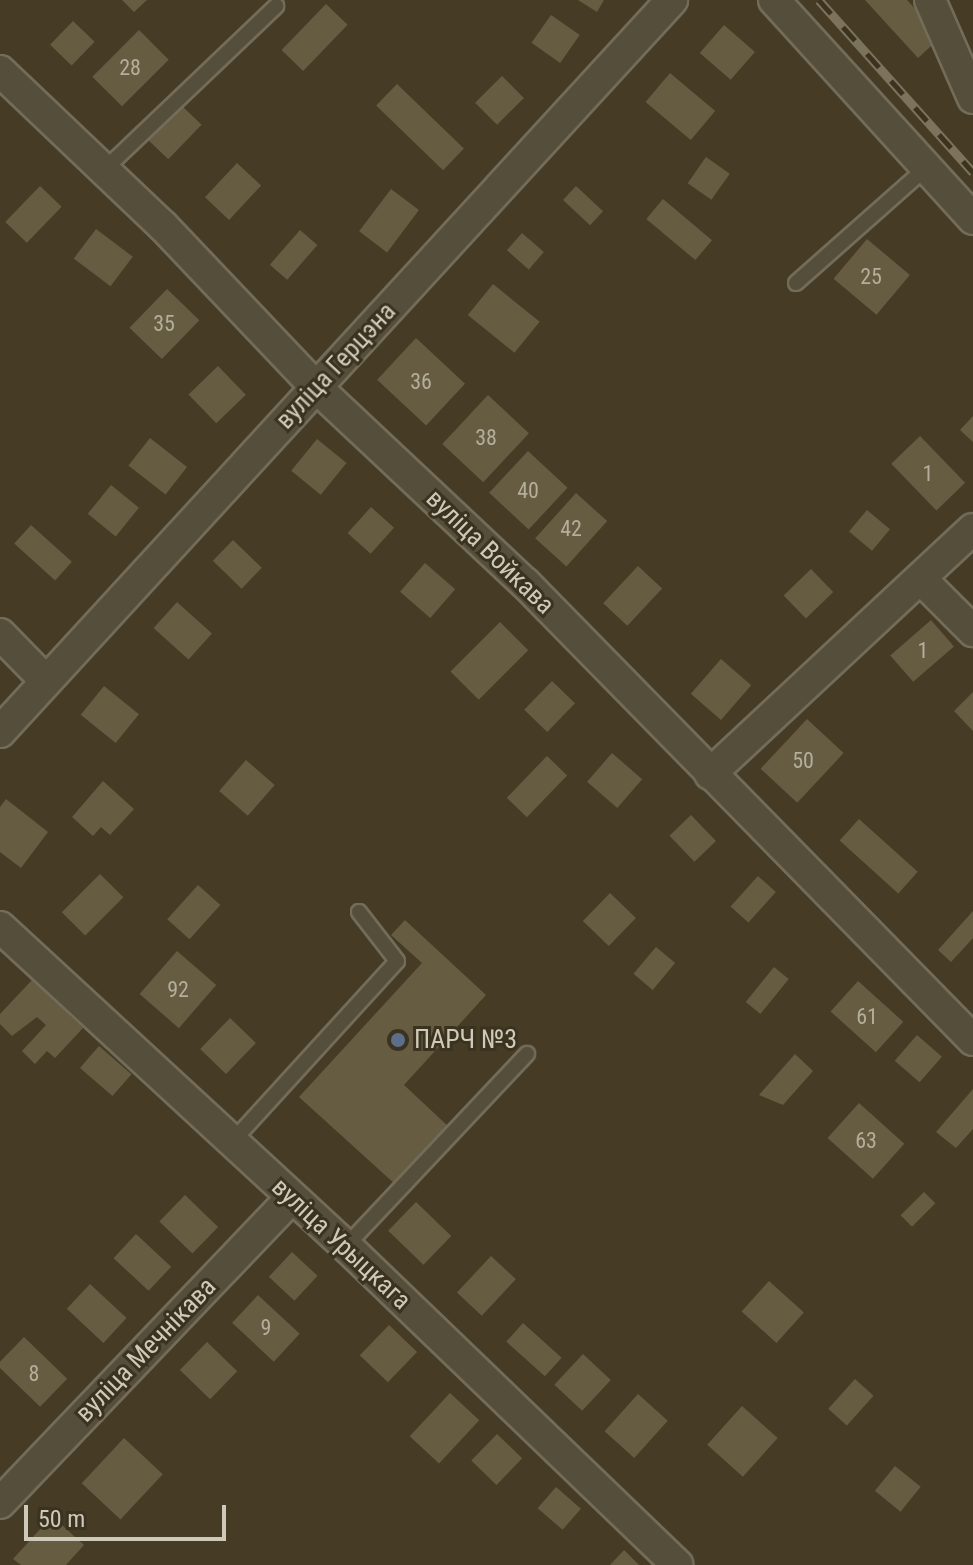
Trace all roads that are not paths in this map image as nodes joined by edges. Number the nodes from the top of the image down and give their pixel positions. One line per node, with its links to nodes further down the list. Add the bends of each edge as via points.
1 (672, 0): 11 (street, вуліца Герцэна)
2 (774, 0): 7 (street)
3 (930, 0): 6 (street)
4 (276, 6): 8 (lane)
5 (0, 71): 8 (street, вуліца Войкава)
6 (973, 98)
7 (927, 167): 9 (street); 10 (lane)
8 (104, 170): 11 (street, вуліца Войкава)
9 (973, 219)
10 (796, 283)
11 (317, 388): 16 (street, вуліца Герцэна); 18 (street, вуліца Войкава, via 525,583)
12 (973, 529): 13 (street)
13 (921, 579): 14 (street); 18 (street)
14 (973, 631)
15 (0, 634): 16 (street)
16 (46, 681): 17 (street, вуліца Герцэна)
17 (0, 732)
18 (710, 774): 21 (street, вуліца Войкава)
19 (359, 912): 23 (lane, via 397,961)
20 (0, 927): 23 (street, вуліца Урыцкага)
21 (973, 1040)
22 (527, 1054): 25 (lane)
23 (231, 1143): 24 (street, вуліца Урыцкага)
24 (291, 1198): 25 (street, вуліца Урыцкага); 26 (street, вуліца Мечнікава)
25 (346, 1246): 27 (street, вуліца Урыцкага)
26 (0, 1503)
27 (677, 1565)

